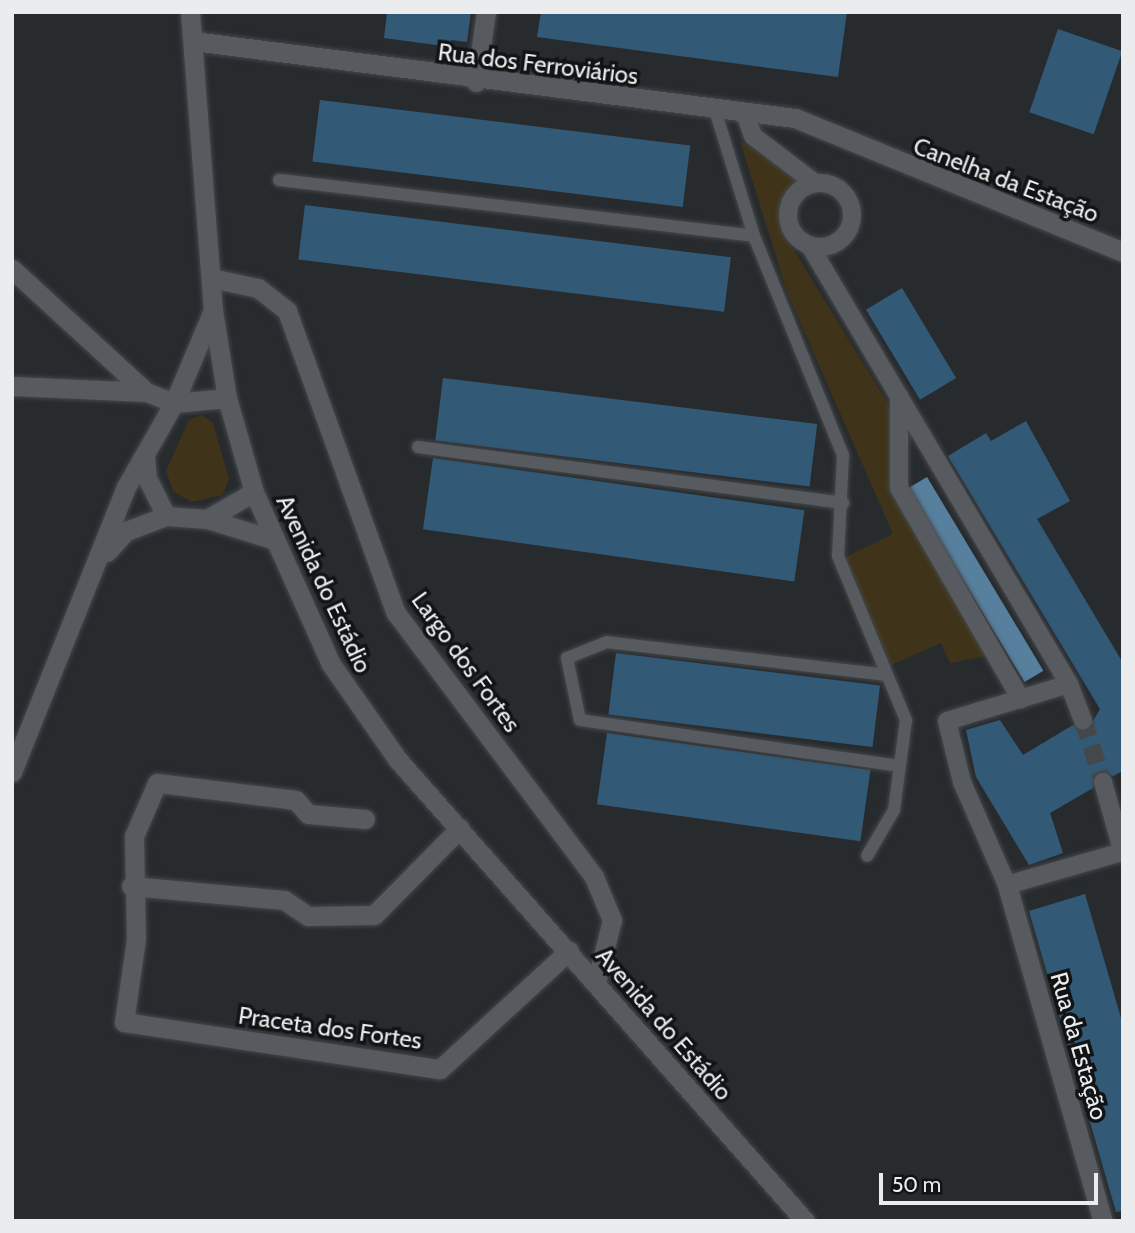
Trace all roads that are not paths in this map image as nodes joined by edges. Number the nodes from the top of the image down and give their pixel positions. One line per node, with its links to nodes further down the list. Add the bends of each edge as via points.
1 (190, 12): 3 (street, Avenida do Estádio)
2 (486, 12): 4 (street)
3 (193, 41): 4 (street, Rua dos Ferroviários); 14 (street, Avenida do Estádio)
4 (476, 82): 5 (street, Rua dos Ferroviários)
5 (715, 110): 6 (street, Rua dos Ferroviários); 10 (lane)
6 (746, 114): 7 (street, Rua dos Ferroviários, via 795,118); 9 (street, via 753,135)
7 (872, 152): 12 (street, Canelha da Estação)
8 (279, 180): 10 (lane)
9 (815, 183): 11 (street, via 796,193 787,212 793,233); 11 (street, via 844,192 852,212 840,240)
10 (754, 236): 24 (lane, via 843,455)
11 (810, 246): 18 (street)
12 (1123, 252)
13 (12, 269): 17 (street)
14 (211, 278): 15 (street, Avenida do Estádio); 43 (street, Largo dos Fortes, via 258,288 287,311 396,613 594,877 612,920)
15 (213, 310): 19 (street, Avenida do Estádio); 20 (street)
16 (12, 386): 17 (street)
17 (146, 392): 20 (street)
18 (900, 393): 30 (street); 31 (street, via 899,488)
19 (227, 398): 20 (street); 23 (street, Avenida do Estádio)
20 (174, 403): 22 (street)
21 (418, 447): 24 (lane)
22 (145, 456): 25 (street, via 147,478); 28 (street, via 126,487)
23 (254, 492): 26 (street); 27 (street, Avenida do Estádio)
24 (843, 503): 29 (lane, via 838,556)
25 (166, 516): 26 (street); 28 (street, via 126,531)
26 (207, 519): 27 (street)
27 (275, 540): 37 (street, Avenida do Estádio, via 320,642 359,711)
28 (99, 561): 34 (street)
29 (887, 675): 33 (lane, via 906,720); 33 (lane, via 607,642 567,658 580,719)
30 (1069, 684): 31 (street); 32 (street)
31 (1021, 699): 40 (street, via 947,721 962,782)
32 (1083, 720)
33 (900, 766): 39 (lane, via 894,810)
34 (12, 772)
35 (1103, 782): 38 (street)
36 (365, 819): 41 (street, via 308,814 296,800 157,783 134,836)
37 (460, 828): 41 (street, via 374,915 308,916 284,900); 42 (street, Avenida do Estádio)
38 (1123, 853): 40 (street)
39 (867, 856)
40 (1007, 885): 45 (street, Rua da Estação)
41 (131, 886): 42 (street, Praceta dos Fortes, via 136,939 124,1022 440,1069)
42 (569, 951): 43 (street, Avenida do Estádio)
43 (596, 983): 44 (street, Avenida do Estádio)
44 (805, 1221)
45 (1103, 1221)

